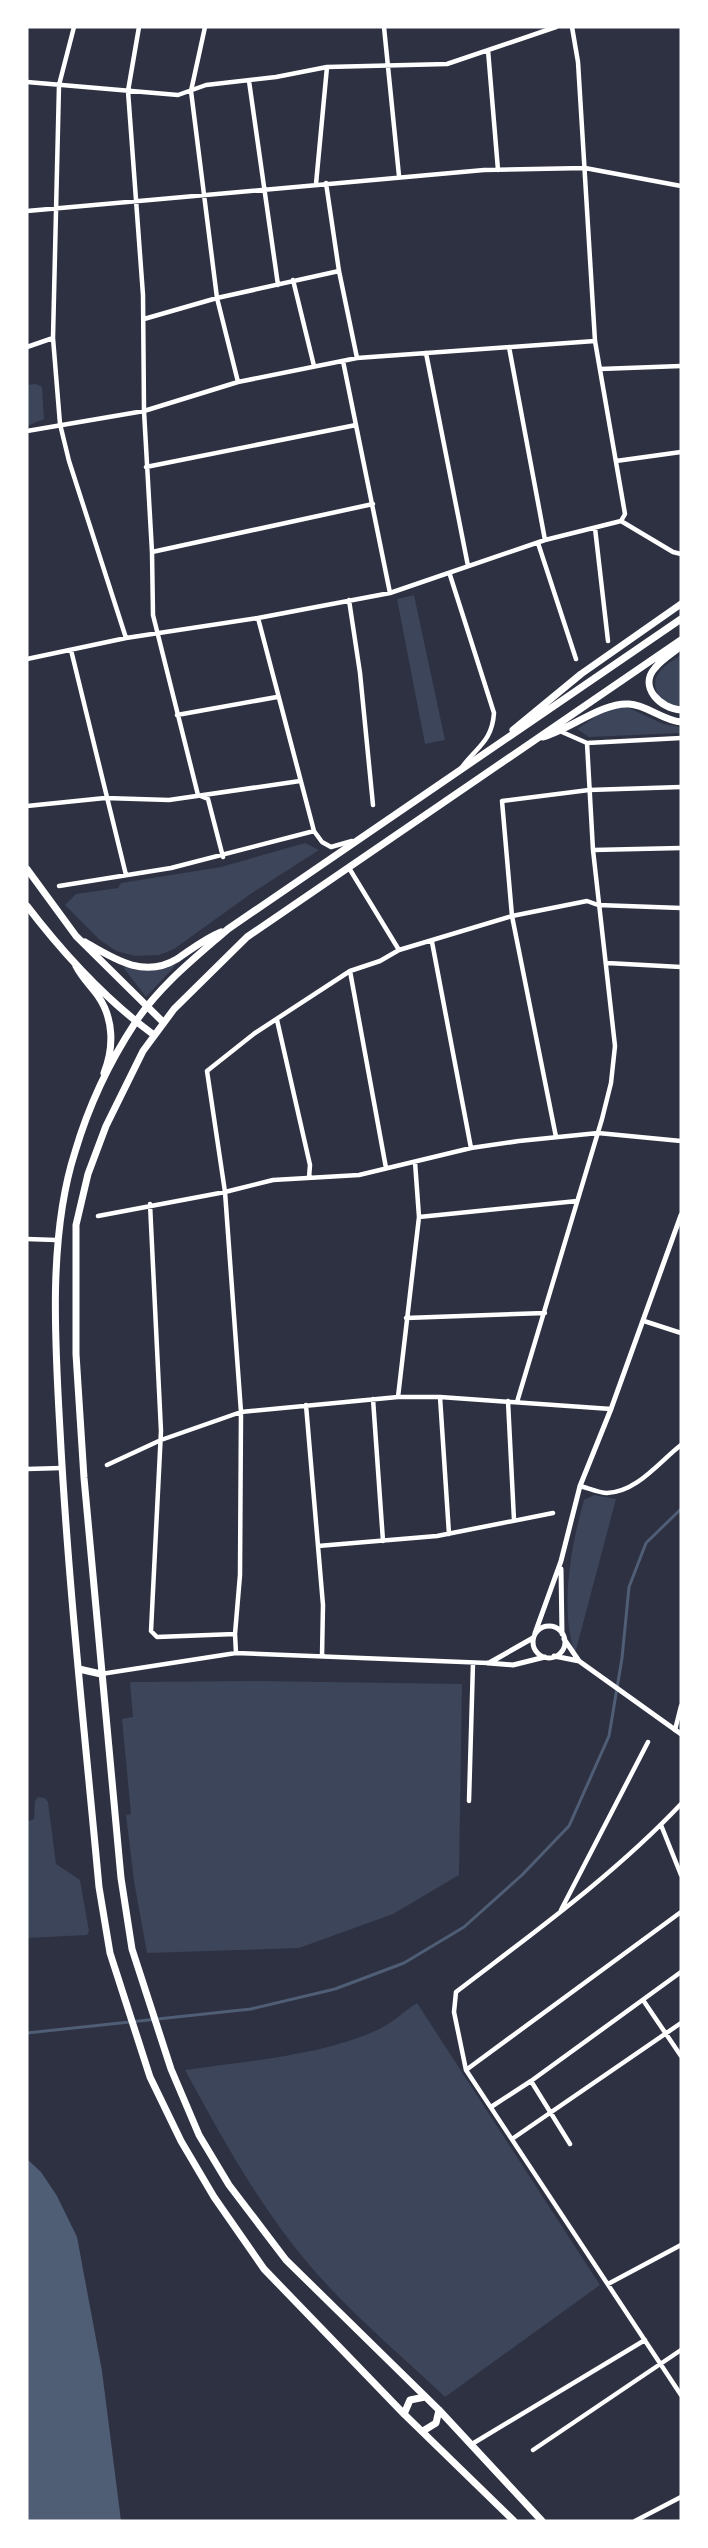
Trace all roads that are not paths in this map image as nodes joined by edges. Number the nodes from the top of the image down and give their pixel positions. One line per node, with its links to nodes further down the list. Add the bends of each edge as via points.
1 (74, 27): 12 (street)
2 (140, 27): 13 (street)
3 (205, 27): 14 (street)
4 (384, 27): 8 (street)
5 (556, 27): 7 (street)
6 (572, 27): 15 (street)
7 (488, 50): 8 (street, via 447,64); 16 (street)
8 (388, 66): 9 (street); 17 (street)
9 (327, 67): 10 (street); 19 (street)
10 (249, 81): 14 (street, via 206,85); 21 (street)
11 (27, 82): 12 (street)
12 (59, 85): 13 (street); 24 (street)
13 (128, 91): 14 (street, via 178,95); 23 (street)
14 (191, 91): 22 (street)
15 (585, 168): 16 (street); 20 (street); 32 (street)
16 (498, 170): 17 (street)
17 (399, 176): 18 (street)
18 (326, 183): 19 (street); 26 (street)
19 (316, 184): 21 (street)
20 (681, 186)
21 (263, 189): 22 (street); 28 (street)
22 (204, 194): 23 (street); 29 (street)
23 (134, 201): 24 (street); 30 (street)
24 (57, 209): 25 (street); 31 (street)
25 (27, 211)
26 (339, 271): 27 (street); 36 (street)
27 (293, 280): 28 (street); 38 (street)
28 (278, 285): 29 (street)
29 (217, 298): 30 (street); 41 (street)
30 (144, 319): 42 (street)
31 (53, 338): 33 (street); 43 (street)
32 (595, 341): 34 (street); 40 (street)
33 (27, 347)
34 (509, 347): 35 (street); 52 (street)
35 (426, 353): 36 (street); 56 (street)
36 (357, 358): 37 (street)
37 (343, 361): 38 (street); 44 (street)
38 (314, 366): 41 (street)
39 (681, 366): 40 (street)
40 (600, 369): 47 (street)
41 (238, 382): 42 (street)
42 (144, 411): 43 (street); 48 (street)
43 (60, 424): 45 (street); 64 (street)
44 (356, 426): 48 (street); 49 (street)
45 (27, 431)
46 (681, 452): 47 (street)
47 (616, 461): 50 (street, via 626,514)
48 (146, 467): 54 (street)
49 (373, 504): 54 (street); 58 (street)
50 (621, 521): 51 (street); 55 (street)
51 (595, 528): 52 (street); 66 (street)
52 (545, 540): 53 (street)
53 (538, 543): 56 (street); 70 (street)
54 (152, 552): 63 (street)
55 (681, 554)
56 (468, 566): 57 (street)
57 (450, 575): 58 (street); 80 (street, via 494,713 493,729)
58 (390, 593): 59 (street)
59 (349, 600): 61 (street); 86 (street)
60 (681, 604): 79 (main road, via 574,680)
61 (258, 618): 63 (street); 71 (street)
62 (681, 619): 79 (main road)
63 (156, 635): 64 (street); 73 (street)
64 (126, 638): 68 (street)
65 (681, 640): 77 (main road)
66 (608, 641)
67 (681, 646): 72 (main road, via 653,669 649,688 657,701)
68 (71, 650): 69 (street); 85 (street)
69 (27, 659)
70 (576, 659)
71 (277, 697): 73 (street); 81 (street)
72 (681, 710)
73 (177, 715): 84 (street)
74 (681, 722): 75 (main road, via 667,721 639,706 613,705)
75 (562, 732): 77 (main road); 78 (street)
76 (681, 738): 78 (street)
77 (535, 740): 93 (main road)
78 (587, 743): 83 (street)
79 (484, 754): 80 (main road)
80 (461, 768): 89 (main road)
81 (300, 781): 84 (street); 88 (street)
82 (681, 787): 83 (street)
83 (589, 790): 91 (street); 100 (street, via 502,801)
84 (198, 795): 85 (street, via 169,800); 92 (street, via 208,799)
85 (105, 798): 87 (street); 95 (street)
86 (373, 805)
87 (27, 806)
88 (314, 831): 89 (street, via 331,847); 92 (street)
89 (357, 839): 101 (main road)
90 (681, 849): 91 (street)
91 (593, 850): 97 (street)
92 (223, 857): 95 (street)
93 (349, 868): 104 (street); 112 (main road, via 247,937)
94 (27, 869): 102 (main road)
95 (126, 875): 96 (street)
96 (59, 886)
97 (598, 905): 99 (street); 100 (street, via 587,901); 106 (street)
98 (27, 906): 105 (main road)
99 (681, 908)
100 (512, 916): 103 (street); 116 (street)
101 (228, 929): 102 (main road, via 206,938 175,960 150,967 124,964); 109 (main road, via 188,963)
102 (76, 936): 109 (main road)
103 (432, 942): 104 (street); 118 (street)
104 (399, 950): 108 (street)
105 (72, 959): 111 (main road); 114 (main road, via 103,1004 111,1031 109,1059)
106 (607, 963): 107 (street); 115 (street, via 615,1046 611,1083)
107 (681, 967)
108 (350, 971): 110 (street); 120 (street)
109 (147, 1008): 111 (main road); 112 (main road)
110 (277, 1020): 121 (street, via 310,1165); 122 (street, via 207,1071)
111 (136, 1022): 113 (main road); 114 (main road)
112 (163, 1022): 113 (main road)
113 (154, 1035): 165 (main road, via 106,1126 88,1174 76,1225 76,1365)
114 (92, 1106): 129 (main road, via 74,1152)
115 (598, 1133): 116 (street); 117 (street); 123 (street)
116 (556, 1137): 118 (street)
117 (681, 1141)
118 (471, 1148): 119 (street)
119 (415, 1162): 120 (street); 127 (street)
120 (386, 1168): 121 (street, via 359,1175)
121 (309, 1178): 122 (street, via 273,1180)
122 (225, 1192): 124 (street); 141 (street)
123 (577, 1200): 127 (street); 130 (street)
124 (150, 1204): 126 (street); 142 (street)
125 (681, 1215): 132 (street)
126 (98, 1216)
127 (419, 1216): 131 (street)
128 (27, 1239): 129 (street)
129 (57, 1240): 145 (main road, via 56,1353)
130 (545, 1313): 131 (street); 138 (street)
131 (406, 1318): 135 (street)
132 (644, 1321): 133 (street); 140 (street)
133 (681, 1333)
134 (440, 1396): 135 (street); 137 (street); 150 (street)
135 (398, 1397): 136 (street)
136 (373, 1400): 139 (street); 151 (street)
137 (508, 1401): 138 (street); 149 (street)
138 (517, 1402): 140 (street)
139 (306, 1405): 141 (street); 152 (street)
140 (611, 1409): 147 (street)
141 (241, 1412): 142 (street); 154 (street, via 240,1575)
142 (161, 1440): 144 (street); 154 (street, via 151,1631 157,1637)
143 (681, 1445): 147 (street, via 624,1490 606,1493)
144 (107, 1465)
145 (62, 1468): 146 (street); 164 (main road)
146 (27, 1469)
147 (580, 1486): 153 (street)
148 (553, 1514): 149 (street)
149 (514, 1520): 150 (street)
150 (449, 1534): 151 (street)
151 (383, 1541): 152 (street)
152 (318, 1546): 158 (street)
153 (561, 1561): 155 (street); 156 (street)
154 (235, 1634): 157 (street)
155 (535, 1635): 156 (street, via 547,1626 556,1628); 160 (street, via 537,1652); 163 (street)
156 (563, 1637): 159 (street, via 561,1651); 161 (street)
157 (236, 1653): 158 (street); 165 (street)
158 (322, 1656): 162 (street)
159 (554, 1656): 160 (street); 161 (street)
160 (545, 1657): 163 (street, via 513,1665)
161 (579, 1661): 168 (street)
162 (473, 1663): 163 (street); 170 (street)
163 (488, 1663)
164 (79, 1669): 165 (main road); 195 (main road, via 99,1887 110,1953 150,2077 197,2169 264,2269)
165 (101, 1674): 193 (main road, via 132,1949 171,2069 199,2135 229,2185 286,2260)
166 (681, 1706): 167 (street)
167 (680, 1713): 168 (street)
168 (678, 1732)
169 (648, 1742): 175 (street)
170 (469, 1801)
171 (681, 1804): 172 (street)
172 (661, 1825): 173 (street); 175 (street)
173 (681, 1875)
174 (681, 1912): 181 (street)
175 (560, 1913): 181 (street, via 456,1992 454,2013)
176 (681, 1972): 177 (street)
177 (643, 2000): 179 (street); 182 (street)
178 (681, 2023): 179 (street)
179 (665, 2033): 180 (street); 184 (street)
180 (681, 2056)
181 (466, 2070): 183 (street)
182 (531, 2081): 183 (street); 184 (street)
183 (491, 2107): 185 (street)
184 (551, 2112): 185 (street); 186 (street)
185 (512, 2139): 188 (street)
186 (570, 2144)
187 (681, 2245): 188 (street)
188 (608, 2284): 189 (street)
189 (645, 2340): 191 (street); 197 (street)
190 (681, 2350): 191 (street)
191 (660, 2362): 192 (street); 198 (street)
192 (681, 2395)
193 (425, 2397): 194 (main road); 195 (main road, via 410,2400)
194 (438, 2410): 196 (main road, via 436,2423); 197 (main road)
195 (404, 2414): 196 (main road)
196 (423, 2432): 200 (main road)
197 (472, 2444): 201 (main road)
198 (533, 2450)
199 (681, 2497): 202 (street)
200 (513, 2521)
201 (542, 2521)
202 (635, 2521)

